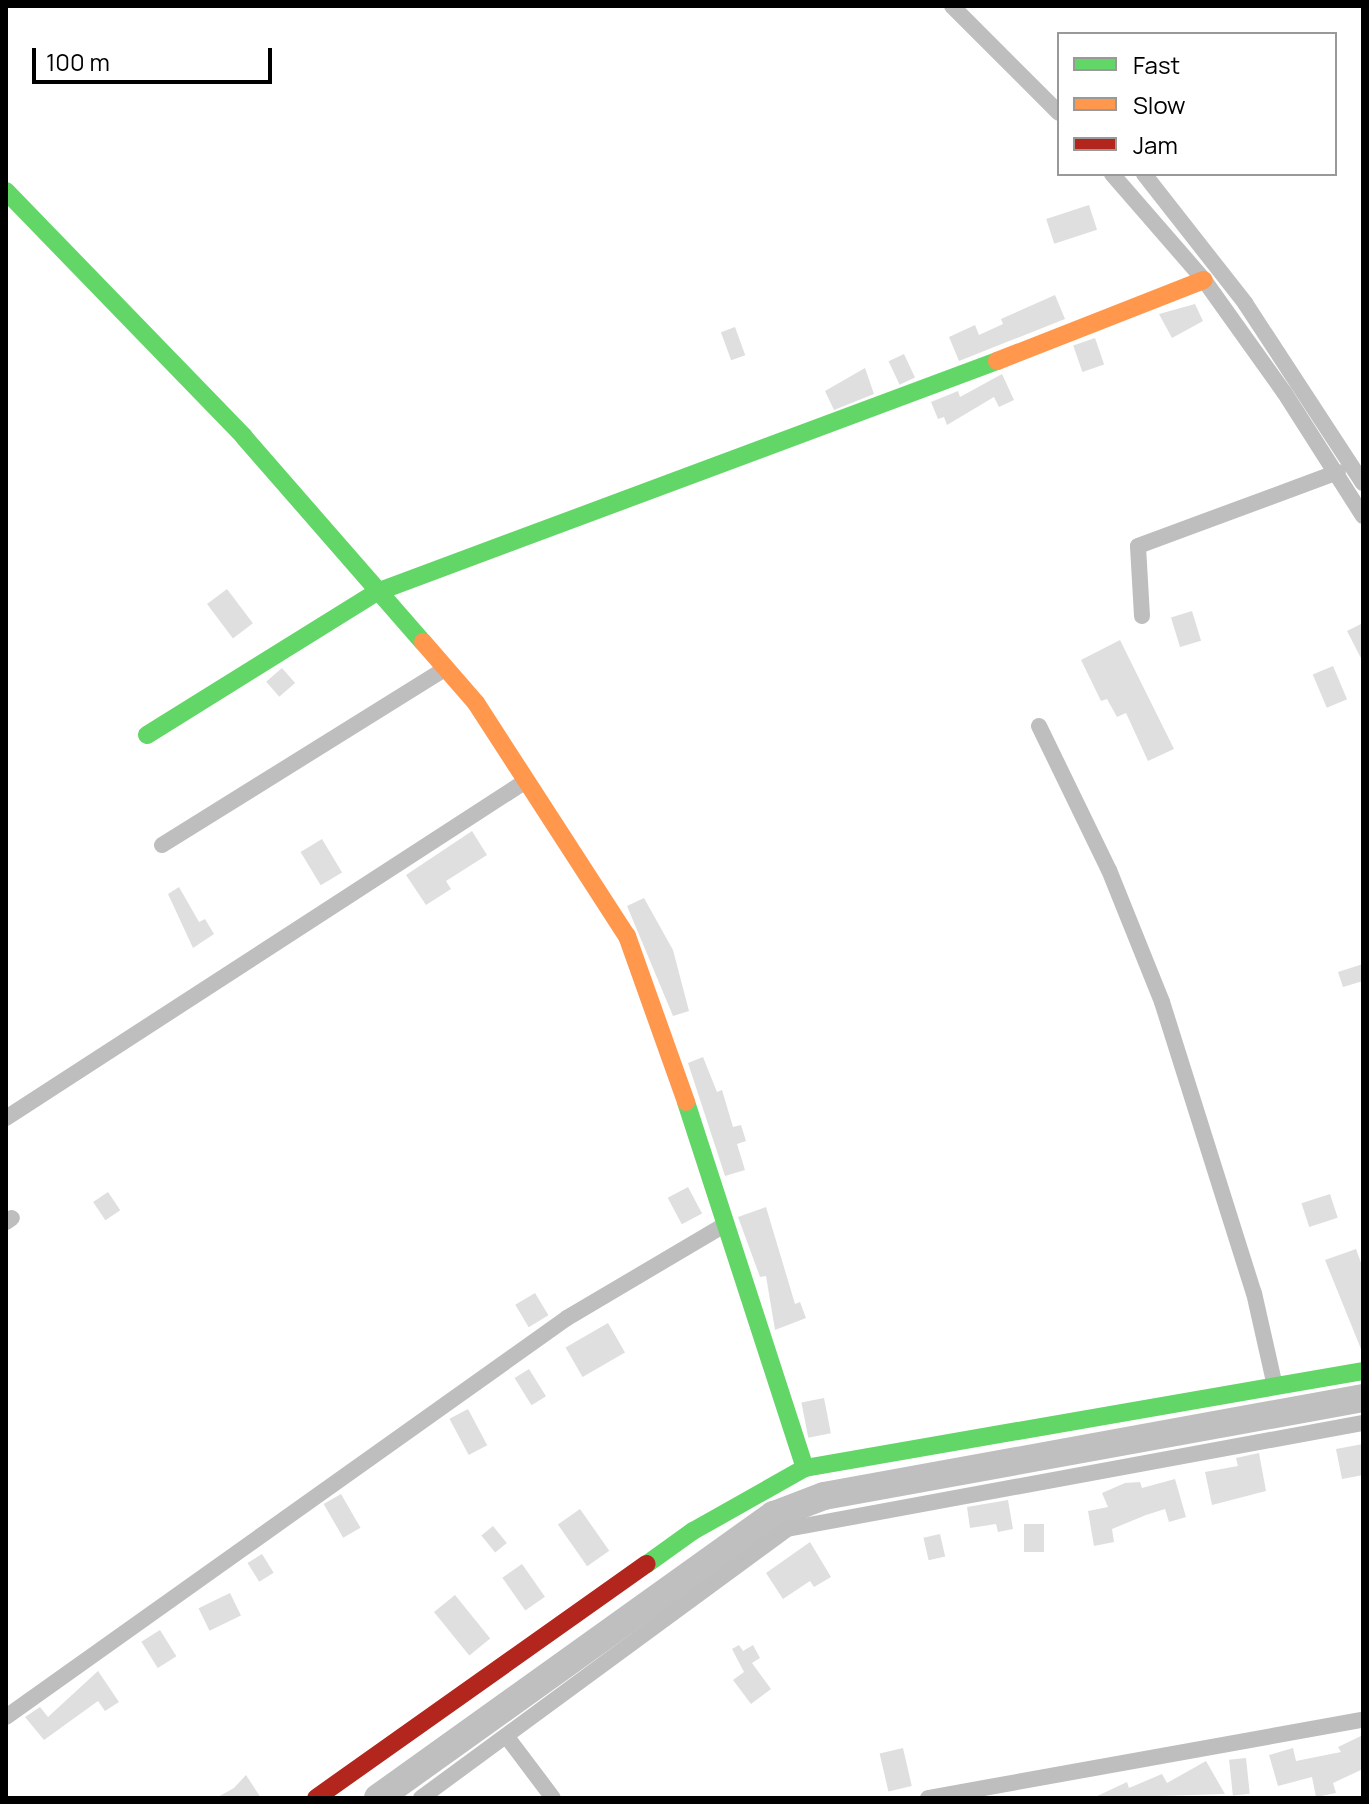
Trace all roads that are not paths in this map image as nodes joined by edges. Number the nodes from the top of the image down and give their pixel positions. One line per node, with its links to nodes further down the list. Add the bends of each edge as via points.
1 (952, 6): 2 (street)
2 (1057, 111)
3 (1114, 176): 5 (street)
4 (6, 191): 8 (street, via 244,437)
5 (1204, 280): 6 (street); 8 (street, via 787,443)
6 (1338, 472): 7 (street); 9 (street, via 1138,546)
7 (1363, 516)
8 (377, 592): 10 (street); 12 (street)
9 (1142, 616)
10 (445, 669): 13 (street, via 476,703); 14 (street)
11 (1039, 726): 18 (street, via 1109,870 1162,1002 1254,1293)
12 (147, 735)
13 (526, 781): 15 (street); 16 (street, via 638,958)
14 (162, 845)
15 (6, 1118)
16 (726, 1224): 20 (street); 21 (street, via 567,1318)
17 (1363, 1371): 18 (street)
18 (1275, 1386): 20 (street)
19 (1363, 1423): 23 (street, via 787,1529)
20 (805, 1468): 24 (street, via 693,1531)
21 (6, 1717)
22 (1363, 1720): 27 (street)
23 (507, 1737): 25 (street); 26 (street)
24 (316, 1798)
25 (421, 1798)
26 (553, 1798)
27 (928, 1798)

